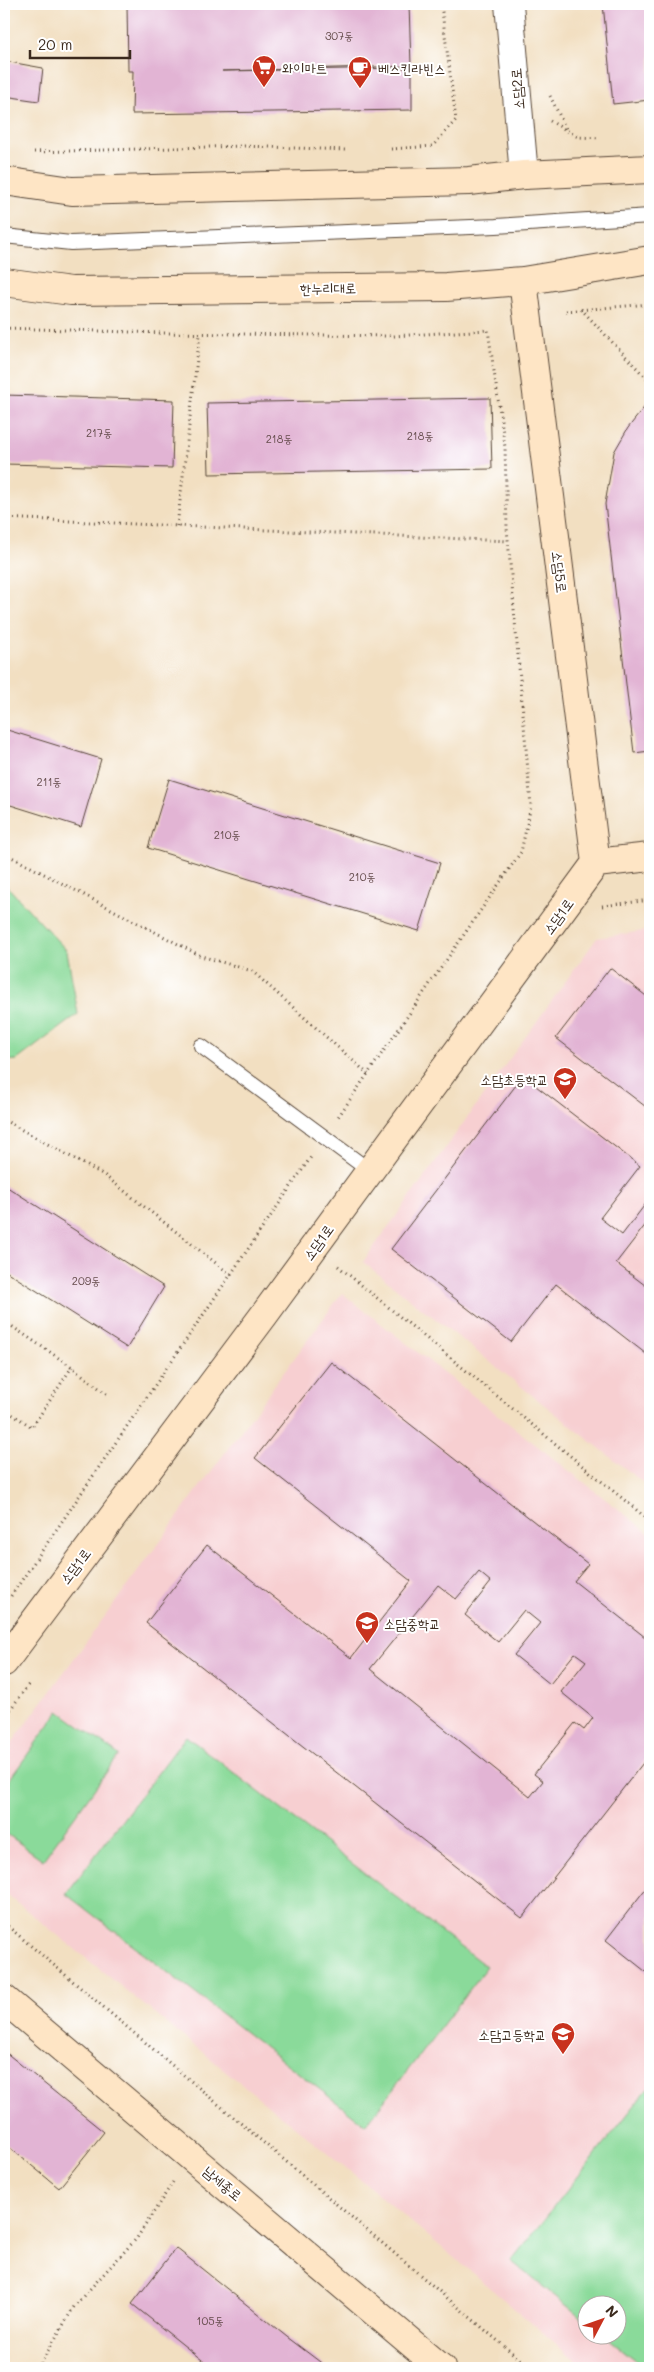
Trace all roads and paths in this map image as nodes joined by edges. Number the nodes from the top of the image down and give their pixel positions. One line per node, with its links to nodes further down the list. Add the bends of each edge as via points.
1 (441, 4): 5 (path, via 456,120 433,146)
2 (509, 4): 9 (street, 소담2로)
3 (546, 119): 4 (path, via 578,137)
4 (605, 138)
5 (383, 150)
6 (353, 151): 7 (path, via 244,146)
7 (26, 152)
8 (650, 169): 9 (street)
9 (524, 175): 10 (street, via 469,180 72,191)
10 (4, 182)
11 (650, 216): 12 (lane, via 71,243)
12 (4, 236)
13 (650, 260): 14 (street, 한누리대로)
14 (523, 281): 15 (street, 한누리대로, via 446,287 71,291); 27 (street, 소담5로)
15 (4, 282)
16 (650, 304): 17 (path)
17 (582, 309): 18 (path); 21 (path)
18 (566, 311)
19 (4, 328): 20 (path)
20 (200, 334): 23 (path); 24 (path, via 393,336 488,330 505,446)
21 (650, 382)
22 (4, 518): 23 (path)
23 (177, 526): 24 (path)
24 (508, 541): 29 (path, via 531,806 521,852)
25 (4, 853): 29 (path, via 201,956 252,971)
26 (650, 857): 27 (street)
27 (596, 863): 32 (street, 소담1로)
28 (201, 1046): 31 (lane)
29 (368, 1074): 31 (path)
30 (4, 1120): 34 (path, via 104,1175)
31 (324, 1138): 32 (lane); 34 (path)
32 (370, 1171): 33 (street, 소담1로)
33 (315, 1246): 39 (path); 41 (street, 소담1로)
34 (231, 1275): 40 (path)
35 (4, 1321): 36 (path)
36 (72, 1367): 37 (path); 38 (path, via 32,1427)
37 (108, 1395)
38 (4, 1408)
39 (650, 1522)
40 (8, 1601)
41 (4, 1662)
42 (4, 1922): 49 (path)
43 (4, 1998): 48 (street, 남세종로)
44 (173, 2182): 47 (path, via 137,2238 75,2305)
45 (4, 2362): 46 (path)
46 (14, 2368)
47 (38, 2368)
48 (440, 2368)
49 (530, 2368)

